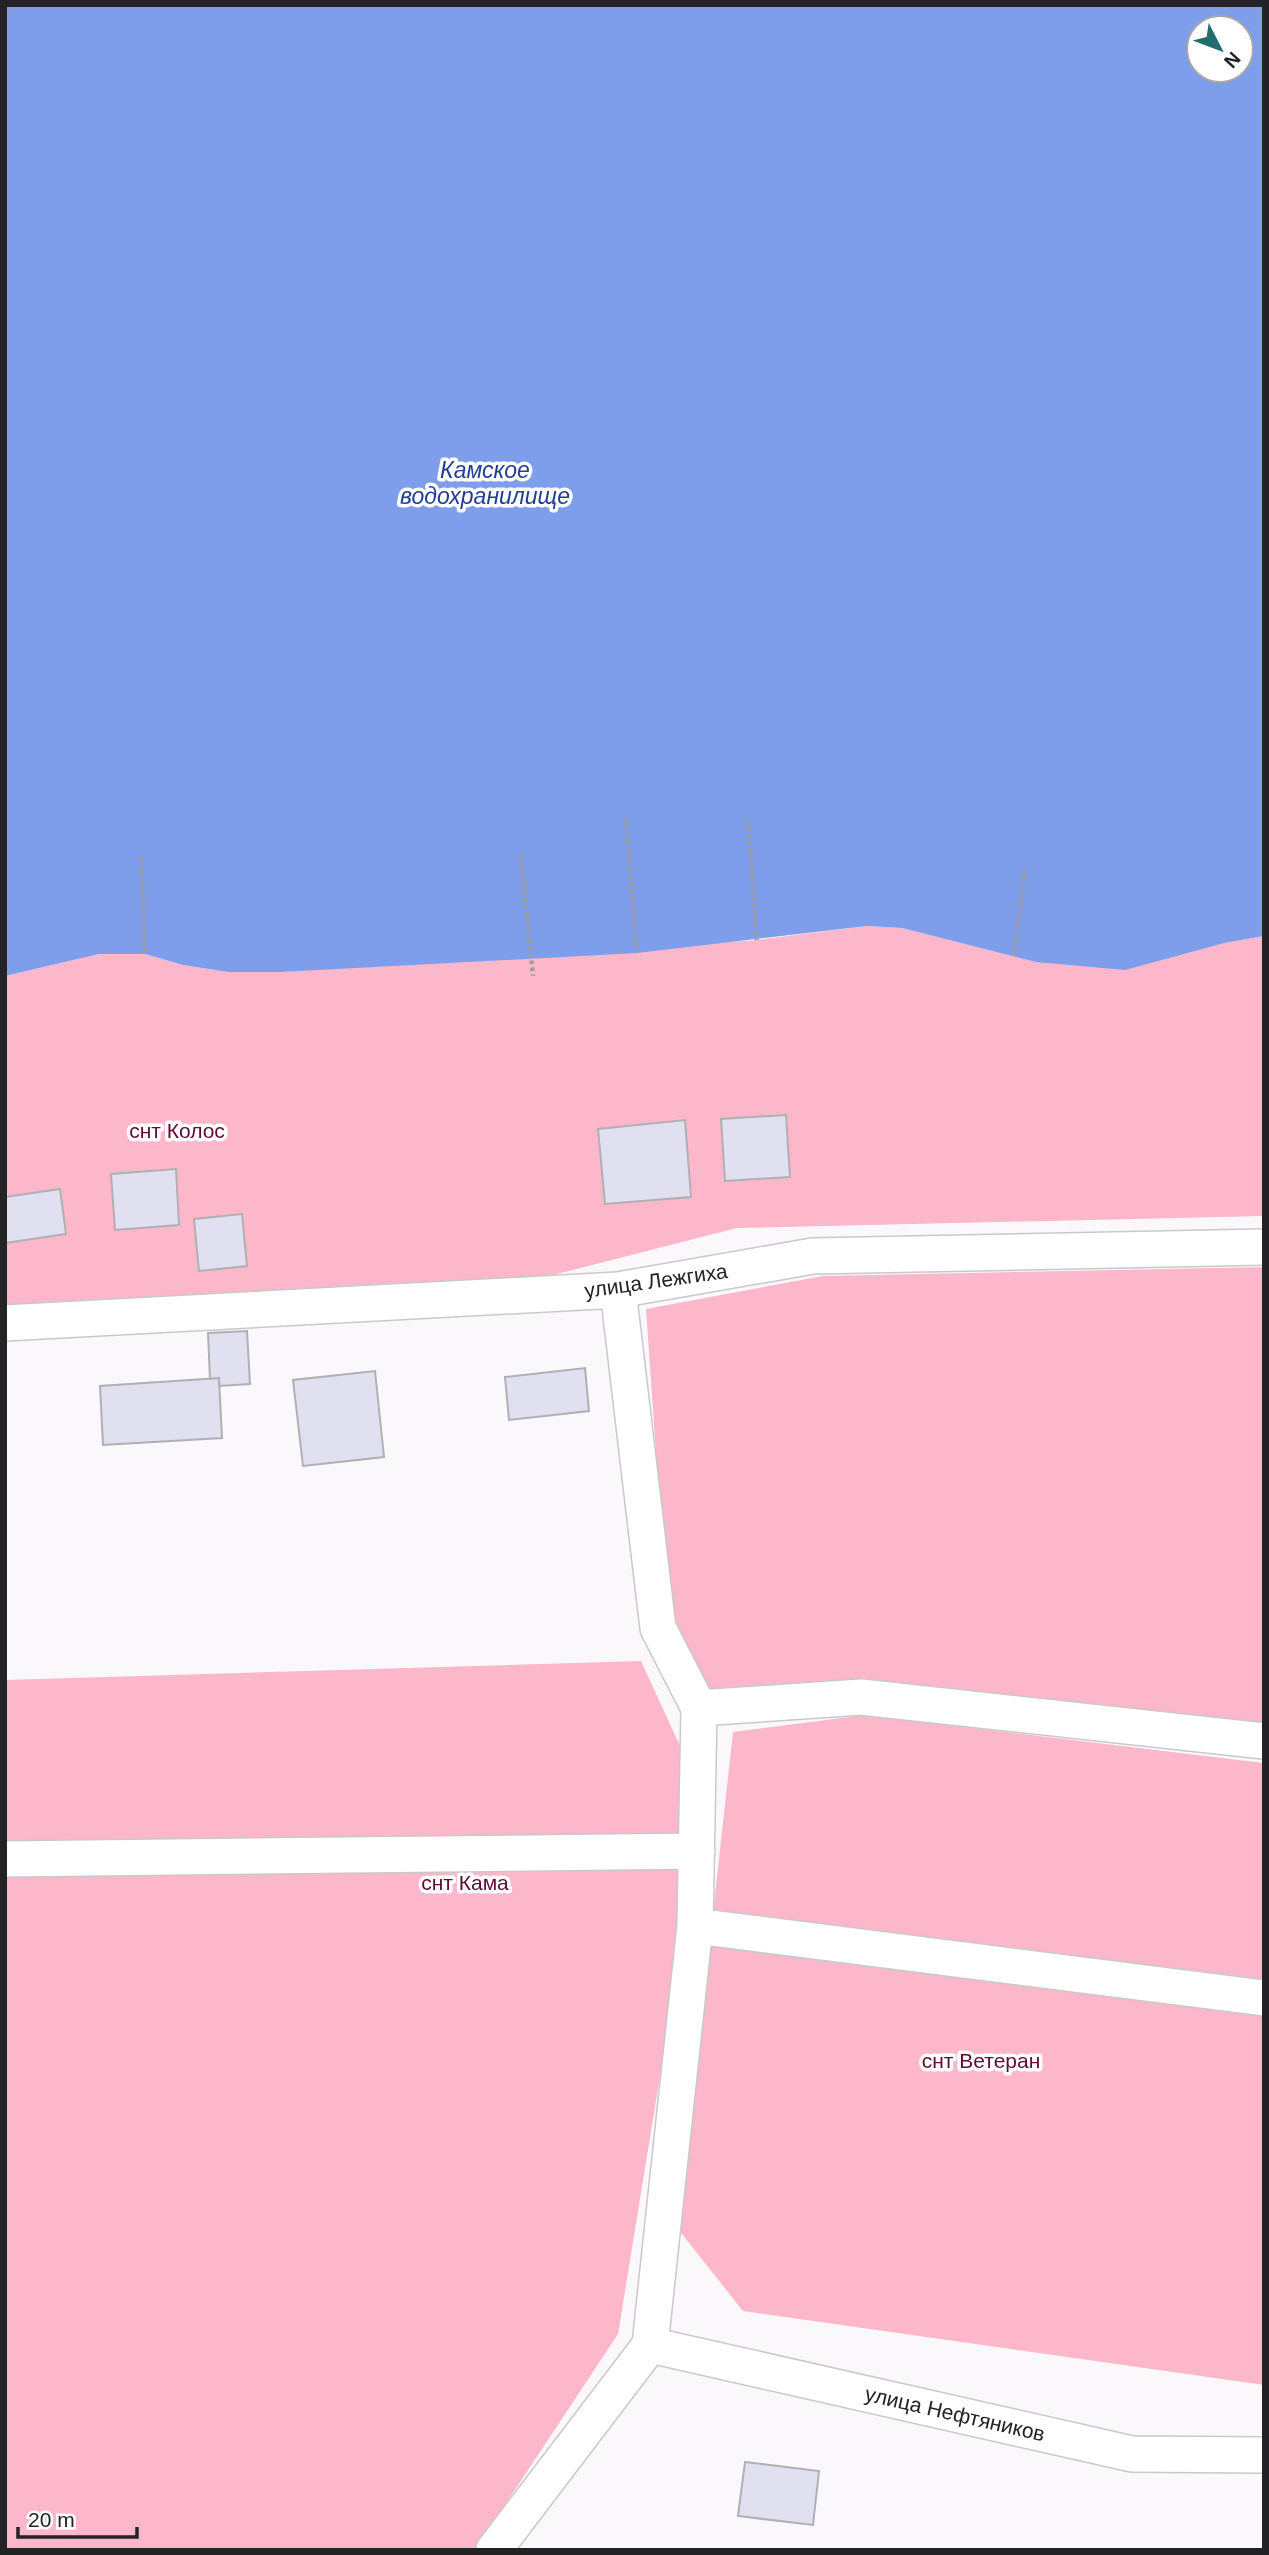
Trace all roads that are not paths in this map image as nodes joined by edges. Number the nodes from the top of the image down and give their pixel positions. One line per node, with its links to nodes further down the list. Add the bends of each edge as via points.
1 (1264, 1247): 2 (street, улица Лежгиха, via 814,1256)
2 (618, 1290): 3 (street, улица Лежгиха); 4 (street, via 658,1628)
3 (5, 1323)
4 (699, 1708): 5 (street, via 861,1697); 6 (street)
5 (1264, 1741)
6 (697, 1851): 7 (street); 8 (street)
7 (5, 1859)
8 (695, 1926): 9 (street); 10 (street)
9 (1264, 1998)
10 (650, 2345): 11 (street, улица Нефтяников, via 1132,2454); 12 (street)
11 (1264, 2455)
12 (494, 2550)

